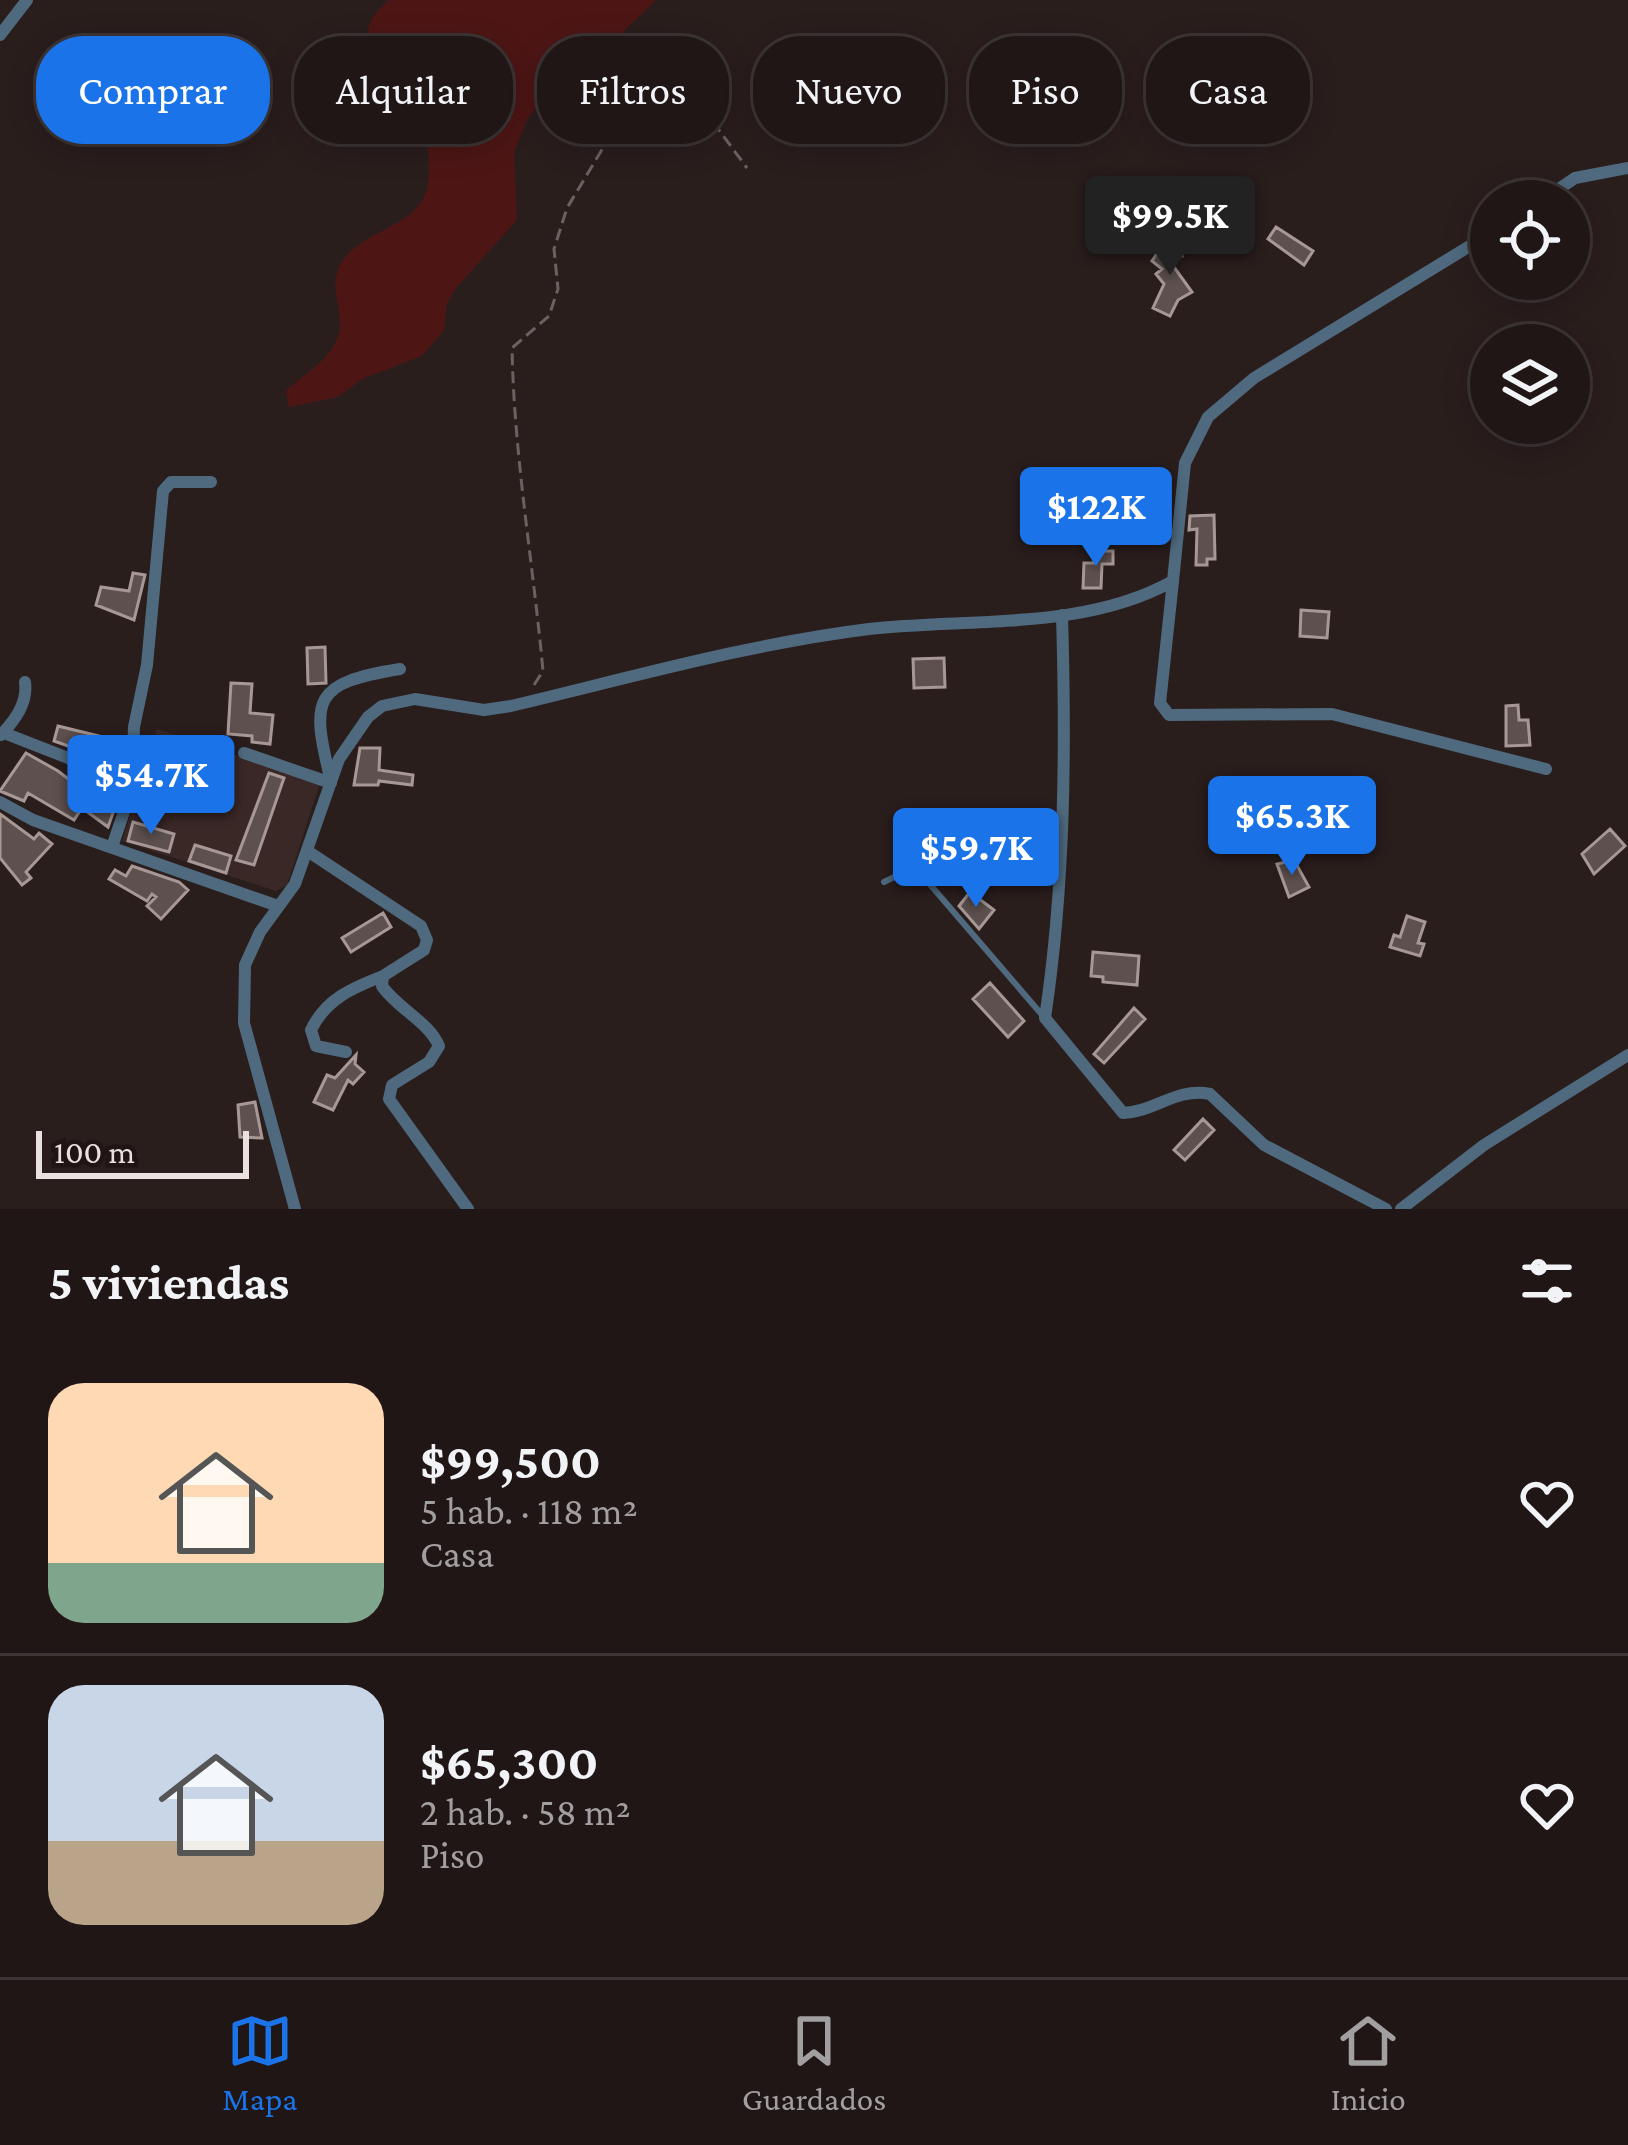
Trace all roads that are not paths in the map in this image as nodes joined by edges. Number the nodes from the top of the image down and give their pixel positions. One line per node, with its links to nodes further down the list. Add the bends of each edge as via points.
1 (27, 0): 2 (street)
2 (0, 35)
3 (1628, 168): 4 (street)
4 (1572, 180)
5 (1470, 246): 7 (street, via 1254,378 1208,417 1185,463)
6 (212, 482): 17 (street, via 171,482 163,491 132,788)
7 (1173, 581): 8 (street, via 1146,596); 13 (street, via 1160,703 1169,715 1332,714)
8 (1062, 615): 15 (street, via 807,639 484,710 415,699 382,706 349,740); 22 (street, via 1066,757)
9 (400, 669): 15 (street, via 346,678 326,694 320,712)
10 (26, 682): 11 (street, via 18,714)
11 (2, 734): 14 (street)
12 (244, 753): 15 (street)
13 (1546, 770)
14 (127, 782)
15 (331, 783): 18 (street)
16 (0, 802): 17 (street)
17 (112, 847): 20 (street)
18 (309, 852): 20 (street); 21 (street, via 421,926 424,950)
19 (884, 882): 22 (lane, via 915,867)
20 (278, 906): 25 (street, via 245,965 244,1023)
21 (383, 976): 23 (street, via 341,994 311,1030 316,1046); 26 (street, via 394,1004 439,1046 392,1085 389,1099)
22 (1045, 1018): 27 (street, via 1123,1113 1176,1094 1210,1094 1264,1145)
23 (346, 1052)
24 (1628, 1055): 28 (street, via 1484,1145)
25 (296, 1209)
26 (468, 1209)
27 (1386, 1209)
28 (1401, 1209)

